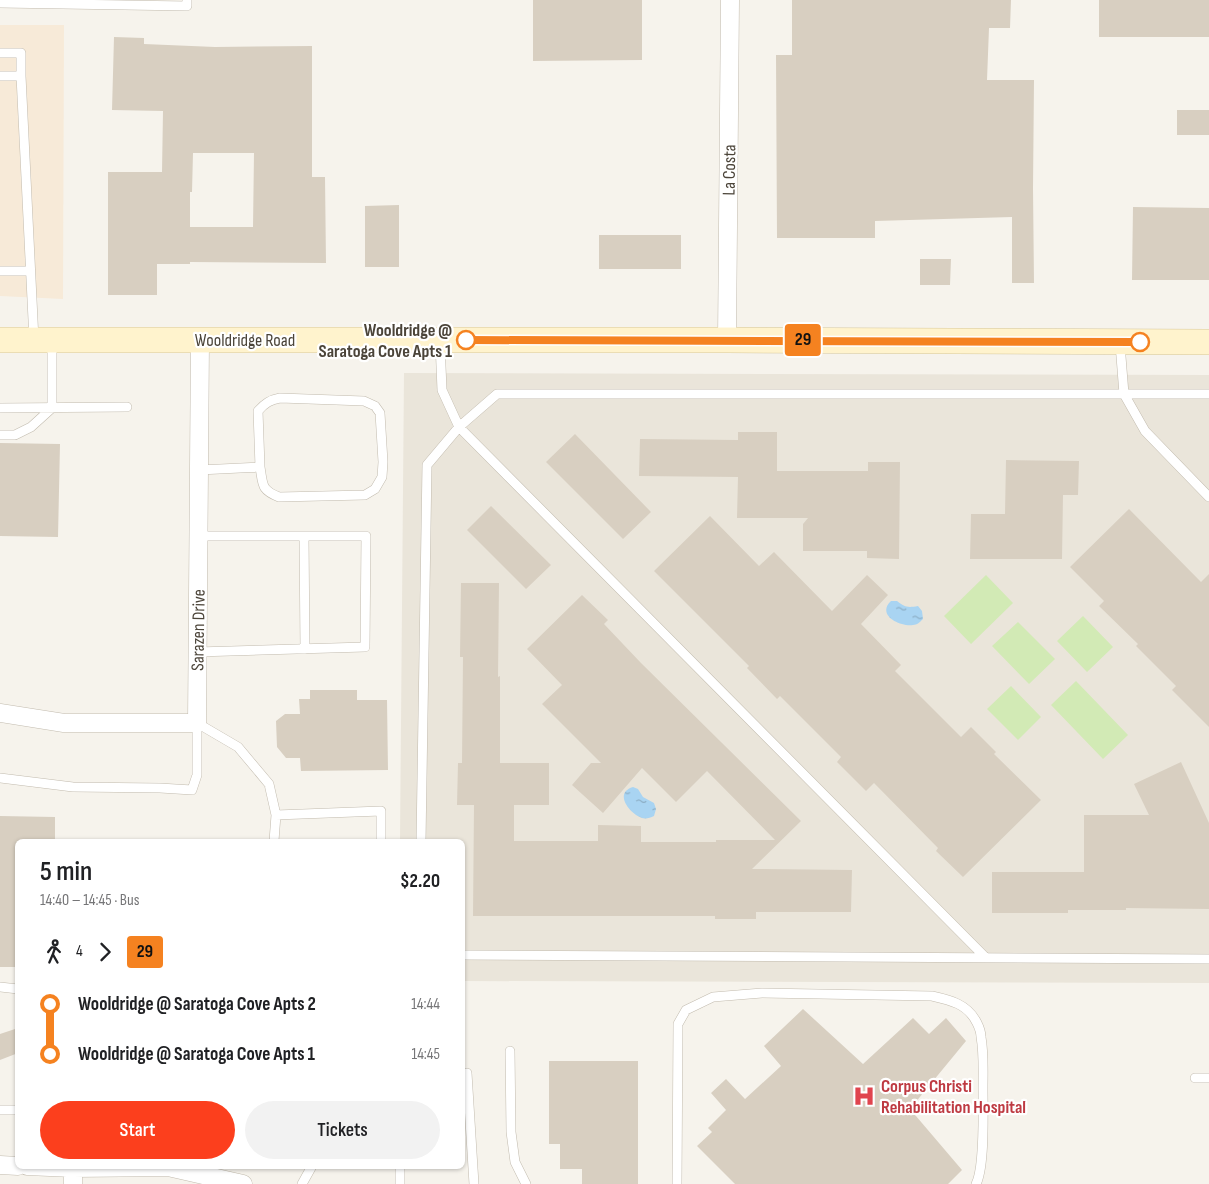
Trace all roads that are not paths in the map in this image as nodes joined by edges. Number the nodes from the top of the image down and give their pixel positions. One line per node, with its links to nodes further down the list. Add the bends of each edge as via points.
1 (187, 0): 3 (lane, via 187,6)
2 (730, 0): 13 (street, La Costa)
3 (0, 3)
4 (0, 53): 6 (lane, via 21,53)
5 (0, 76): 6 (lane)
6 (21, 76): 8 (lane)
7 (0, 271): 8 (lane)
8 (30, 271): 10 (lane)
9 (0, 340): 10 (main road, Wooldridge Road)
10 (43, 340): 11 (main road, Wooldridge Road); 20 (lane)
11 (200, 340): 12 (main road, Wooldridge Road); 24 (street, Sarazen Drive)
12 (440, 340): 13 (main road, Wooldridge Road); 21 (lane, via 442,390)
13 (727, 340): 14 (main road, Wooldridge Road)
14 (1120, 341): 15 (main road, Wooldridge Road); 16 (lane)
15 (1209, 342)
16 (1124, 394): 17 (lane); 21 (lane, via 497,394); 25 (lane, via 1145,431)
17 (1209, 394)
18 (127, 407): 20 (lane)
19 (0, 408): 20 (lane)
20 (52, 408): 22 (lane, via 31,428 15,435)
21 (459, 426): 36 (lane, via 427,464); 38 (lane)
22 (0, 435)
23 (260, 467): 23 (lane, via 268,493 279,497 365,495 375,489 382,477 380,413 375,406 364,401 272,399 258,411); 24 (lane)
24 (199, 470): 26 (street, Sarazen Drive)
25 (1209, 497)
26 (198, 536): 27 (lane); 29 (street, Sarazen Drive)
27 (304, 536): 28 (lane); 28 (lane, via 366,536 365,648)
28 (305, 649): 29 (lane)
29 (198, 652): 31 (street, Sarazen Drive)
30 (0, 713): 31 (street, via 64,723)
31 (197, 723): 32 (lane, via 197,775 192,790 73,787); 33 (lane, via 238,747 269,784)
32 (0, 778)
33 (276, 815): 34 (lane); 35 (lane, via 381,811)
34 (274, 839)
35 (381, 839)
36 (421, 839)
37 (465, 955): 38 (lane)
38 (986, 958): 39 (lane)
39 (1209, 960)
40 (0, 987): 41 (lane)
41 (15, 990)
42 (510, 1050): 60 (lane, via 511,1132 515,1162)
43 (467, 1073): 59 (lane)
44 (1195, 1078): 45 (lane)
45 (1209, 1078)
46 (0, 1110): 47 (lane)
47 (15, 1110)
48 (0, 1165): 49 (street)
49 (15, 1166)
50 (47, 1169): 55 (street)
51 (149, 1169): 55 (street)
52 (173, 1169): 56 (street)
53 (310, 1169): 57 (lane)
54 (400, 1169): 58 (lane)
55 (73, 1173)
56 (243, 1184)
57 (302, 1184)
58 (400, 1184)
59 (474, 1184)
60 (526, 1184)
61 (677, 1184): 62 (lane, via 678,1024 686,1010 712,997 762,994 932,996 966,1008 981,1036 981,1162)
62 (976, 1184)

